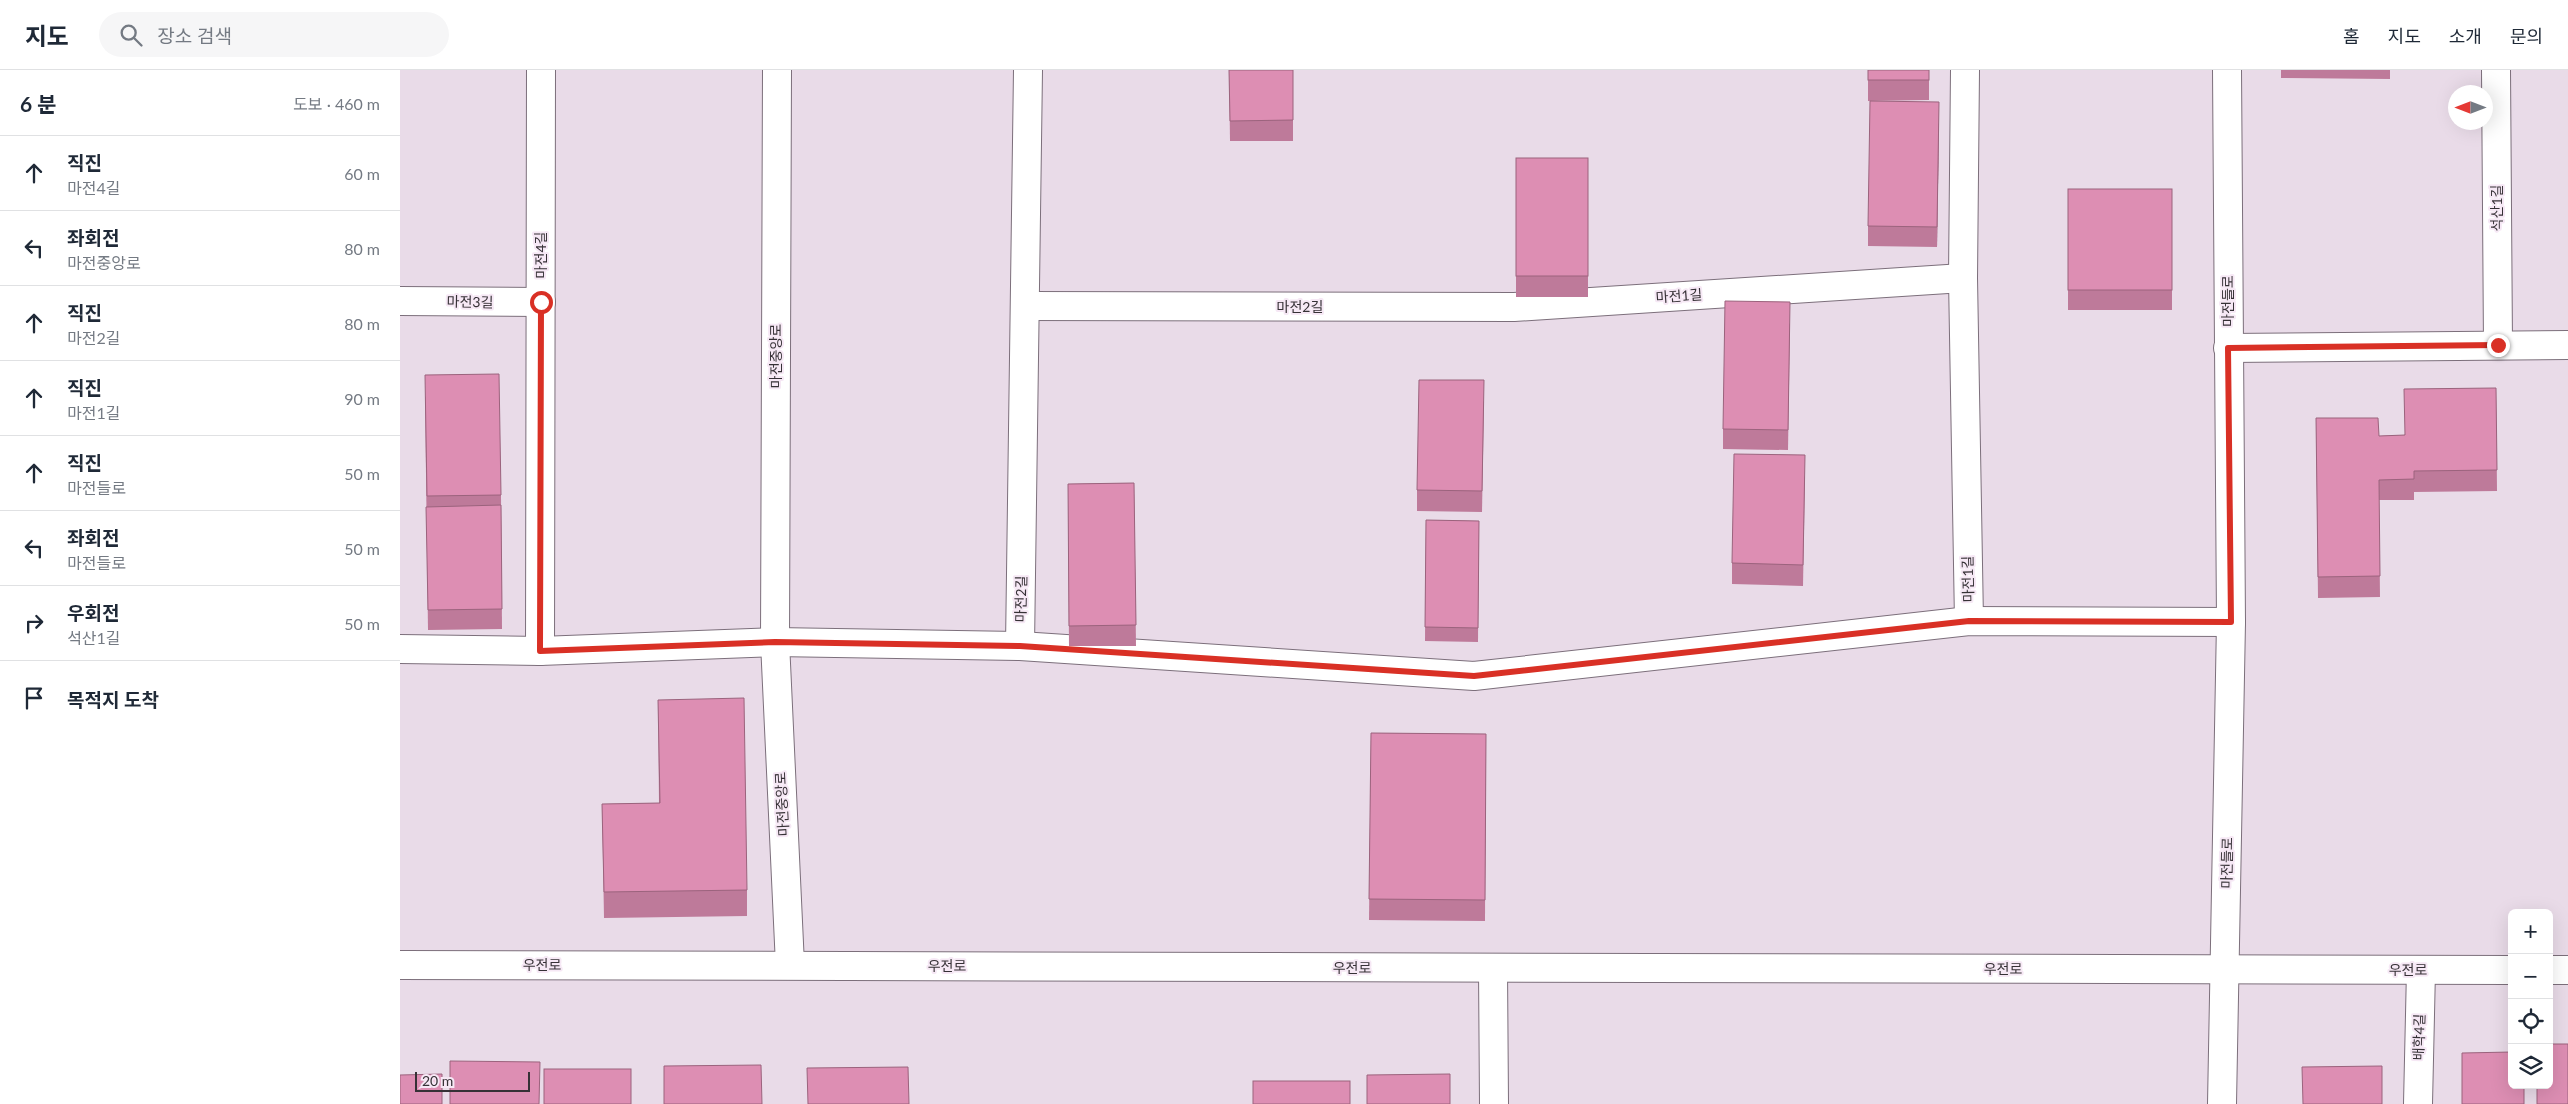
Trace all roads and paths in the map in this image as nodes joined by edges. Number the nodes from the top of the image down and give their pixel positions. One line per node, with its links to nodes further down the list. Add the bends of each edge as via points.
1 (541, 70): 9 (street, 마전4길)
2 (777, 70): 17 (street, 마전중앙로)
3 (1028, 70): 10 (street, 마전2길)
4 (1965, 70): 7 (street, 마전1길)
5 (2227, 70): 14 (street, 마전들로)
6 (2496, 70): 12 (street, 석산1길)
7 (1963, 278): 11 (street, 마전1길); 15 (street, 마전1길)
8 (400, 301): 9 (street, 마전3길)
9 (541, 302): 20 (street, 마전4길)
10 (1026, 306): 11 (street, 마전2길); 18 (street, 마전2길)
11 (1514, 307)
12 (2498, 345): 13 (street); 14 (street)
13 (2568, 345)
14 (2228, 348): 16 (street, 마전들로)
15 (1969, 621): 16 (street); 18 (street, 마전1길, via 1474,676)
16 (2231, 622): 24 (street, 마전들로)
17 (775, 642): 18 (street); 20 (street); 22 (street, 마전중앙로)
18 (1020, 646)
19 (400, 649): 20 (street)
20 (540, 651)
21 (400, 965): 22 (street, 우전로)
22 (790, 965): 23 (street, 우전로)
23 (1493, 968): 24 (street, 우전로); 29 (street)
24 (2225, 969): 25 (street, 우전로); 30 (street, 마전들로)
25 (2421, 970): 26 (street, 우전로); 31 (street, 배학4길)
26 (2508, 970)
27 (2553, 970): 28 (street)
28 (2568, 970)
29 (1494, 1104)
30 (2222, 1104)
31 (2418, 1104)

